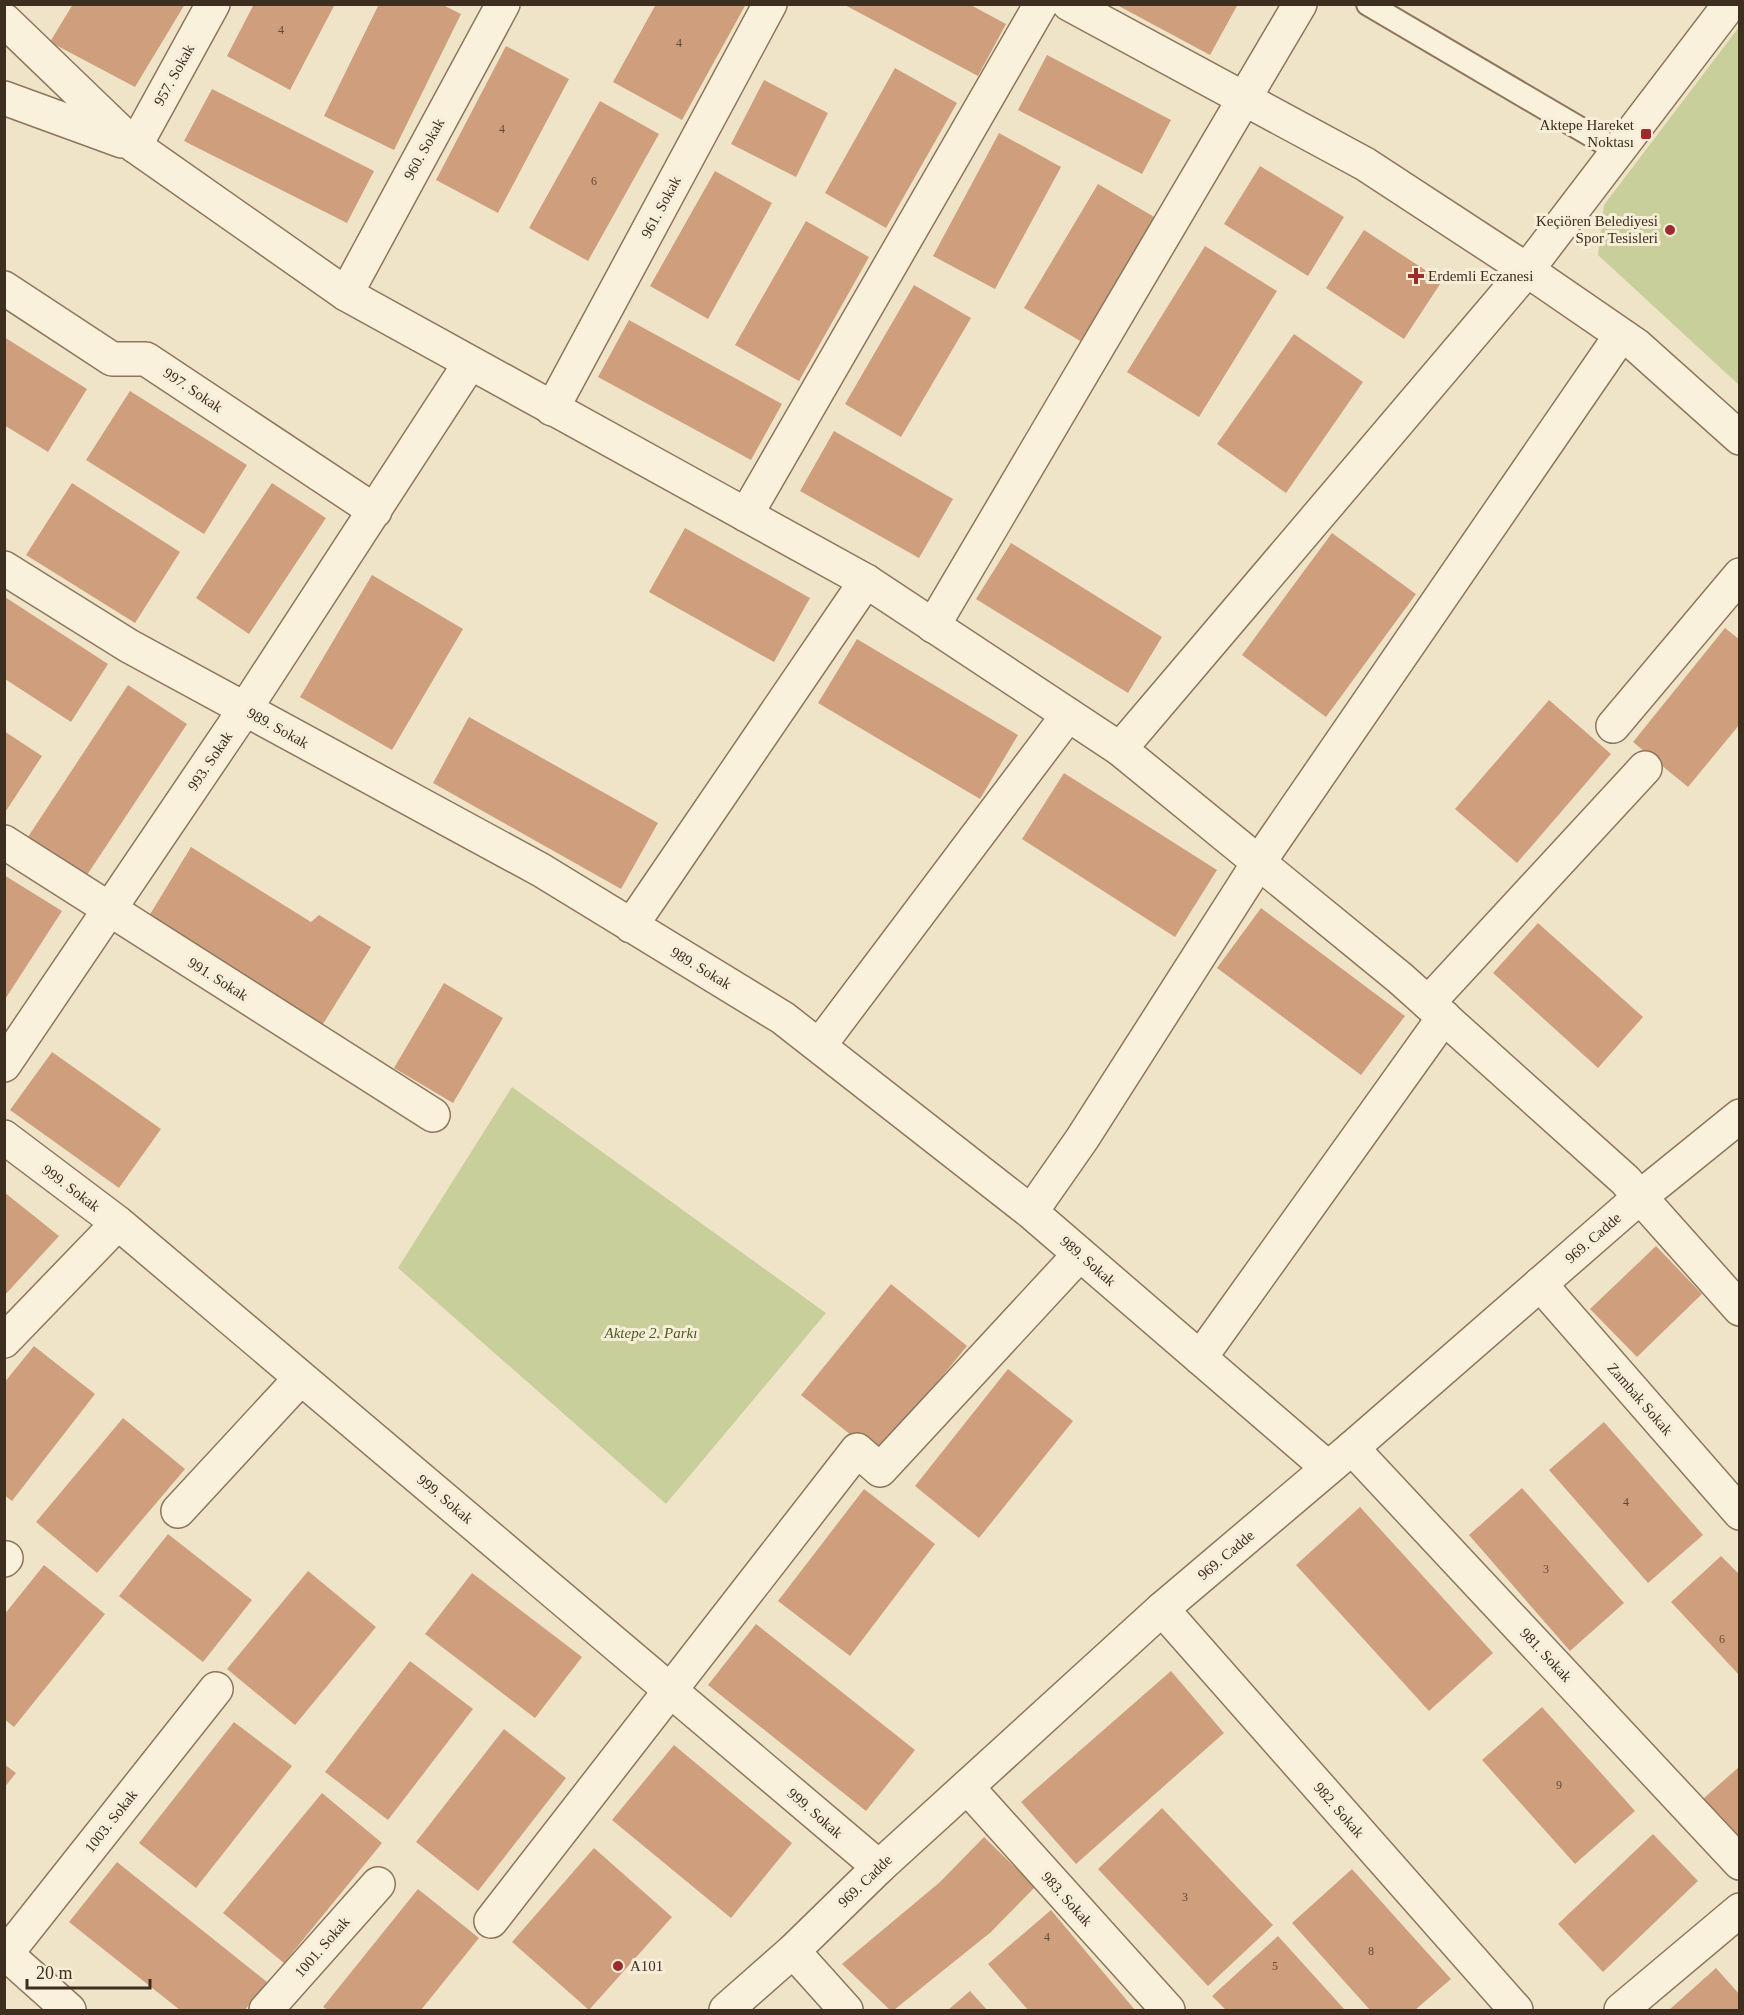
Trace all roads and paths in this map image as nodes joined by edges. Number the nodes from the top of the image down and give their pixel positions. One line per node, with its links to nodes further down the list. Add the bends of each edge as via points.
1 (15, 4): 12 (street)
2 (213, 4): 16 (street, 957. Sokak)
3 (503, 4): 19 (street, 960. Sokak)
4 (770, 4): 22 (street, 961. Sokak)
5 (1041, 4): 25 (street)
6 (1069, 4): 13 (street)
7 (1278, 4): 13 (street)
8 (1300, 4): 13 (street)
9 (1368, 4): 15 (lane)
10 (1702, 4): 15 (street)
11 (1730, 4): 15 (street)
12 (5, 21): 16 (street)
13 (1237, 95): 17 (street, via 1365,164); 29 (street)
14 (4, 98): 16 (street)
15 (1610, 145): 17 (street)
16 (135, 146): 19 (street)
17 (1519, 265): 20 (street); 33 (street)
18 (4, 288): 24 (street, 997. Sokak, via 112,359 146,359)
19 (346, 294): 21 (street)
20 (1621, 335): 23 (street); 36 (street)
21 (470, 363): 22 (street); 24 (street, 993. Sokak)
22 (552, 409): 25 (street)
23 (1740, 438)
24 (375, 511): 30 (street, 993. Sokak)
25 (746, 515): 28 (street)
26 (4, 568): 30 (street, 989. Sokak, via 129,646)
27 (1740, 575): 32 (street)
28 (866, 581): 29 (street); 38 (street)
29 (933, 626): 31 (street)
30 (245, 709): 37 (street, 993. Sokak); 38 (street, 989. Sokak, via 541,870)
31 (1068, 715): 33 (street); 40 (street)
32 (1613, 726)
33 (1120, 749): 36 (street)
34 (1645, 768): 39 (street)
35 (4, 842): 37 (street, 991. Sokak)
36 (1258, 862): 39 (street); 46 (street)
37 (110, 909): 41 (street, 993. Sokak); 42 (street, 991. Sokak)
38 (631, 926): 40 (street, 989. Sokak, via 783,1018)
39 (1436, 1010): 45 (street); 52 (street)
40 (819, 1046): 46 (street, 989. Sokak)
41 (4, 1065)
42 (433, 1114)
43 (1740, 1116): 45 (street, 969. Cadde)
44 (4, 1137): 47 (street, 999. Sokak)
45 (1640, 1197): 49 (street, 969. Cadde); 50 (street)
46 (1031, 1212): 48 (street, 989. Sokak)
47 (118, 1223): 51 (street); 53 (street, 999. Sokak)
48 (1080, 1254): 52 (street, 989. Sokak); 60 (street, via 880,1470 856,1450)
49 (1540, 1284): 54 (street, 969. Cadde); 57 (street, Zambak Sokak)
50 (1740, 1309)
51 (4, 1341)
52 (1200, 1358): 55 (street, 989. Sokak)
53 (301, 1378): 56 (street); 60 (street, 999. Sokak)
54 (1352, 1448): 55 (street, 969. Cadde); 62 (street, 981. Sokak)
55 (1328, 1468): 58 (street, 969. Cadde)
56 (178, 1512)
57 (1740, 1513)
58 (1162, 1610): 61 (street, 969. Cadde); 74 (street, 982. Sokak)
59 (216, 1689): 68 (street, 1003. Sokak)
60 (671, 1689): 63 (street, 999. Sokak); 66 (street)
61 (967, 1787): 63 (street, 969. Cadde); 73 (street, 983. Sokak)
62 (1740, 1863)
63 (879, 1867): 67 (street, 969. Cadde)
64 (378, 1884): 70 (street, 1001. Sokak)
65 (1740, 1910): 75 (street)
66 (491, 1921)
67 (793, 1951): 71 (street, 969. Cadde); 72 (street)
68 (5, 1953): 69 (street)
69 (69, 2010)
70 (266, 2010)
71 (726, 2010)
72 (846, 2010)
73 (1168, 2010)
74 (1516, 2010)
75 (1621, 2010)

